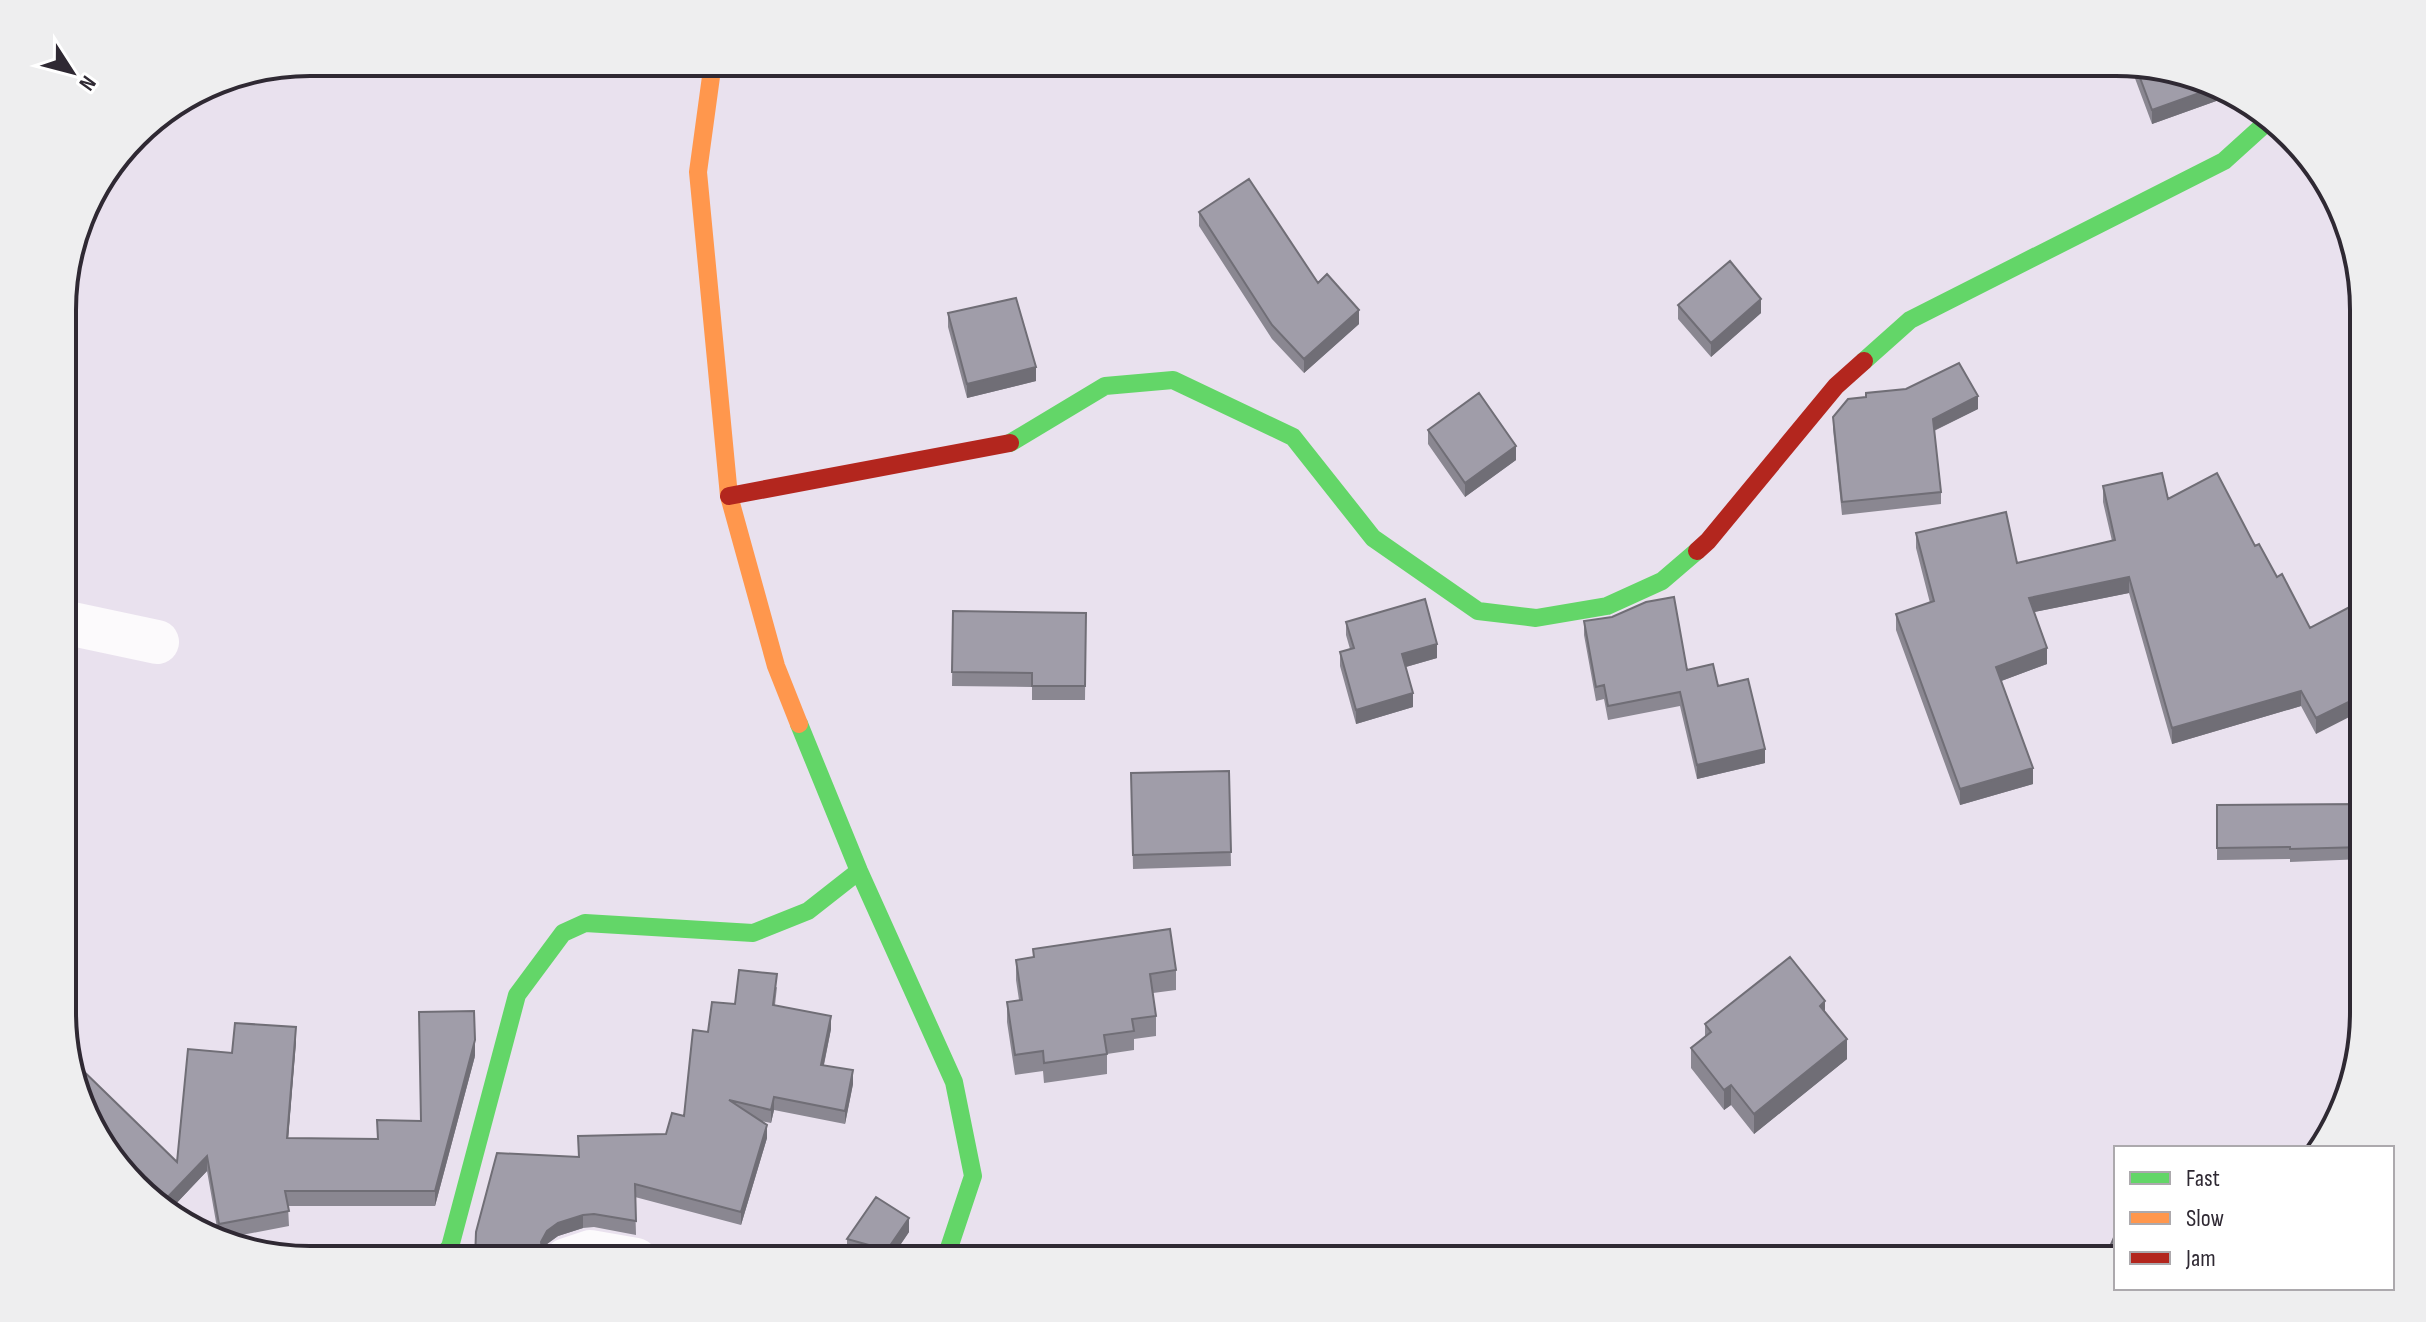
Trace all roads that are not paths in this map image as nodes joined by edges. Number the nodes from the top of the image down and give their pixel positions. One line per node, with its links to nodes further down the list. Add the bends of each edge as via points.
1 (711, 76): 3 (street, via 698,172)
2 (2261, 127): 3 (street, via 2224,161 1910,320 1836,386 1708,541 1662,581 1607,606 1536,618 1478,611 1373,538 1293,437 1173,380 1105,386 1010,443)
3 (729, 496): 6 (street, via 776,666)
4 (77, 625): 5 (street)
5 (157, 642)
6 (859, 871): 7 (street, via 808,911 753,933 585,923 563,933 517,995); 8 (street, via 954,1082 973,1176)
7 (450, 1246)
8 (950, 1246)

